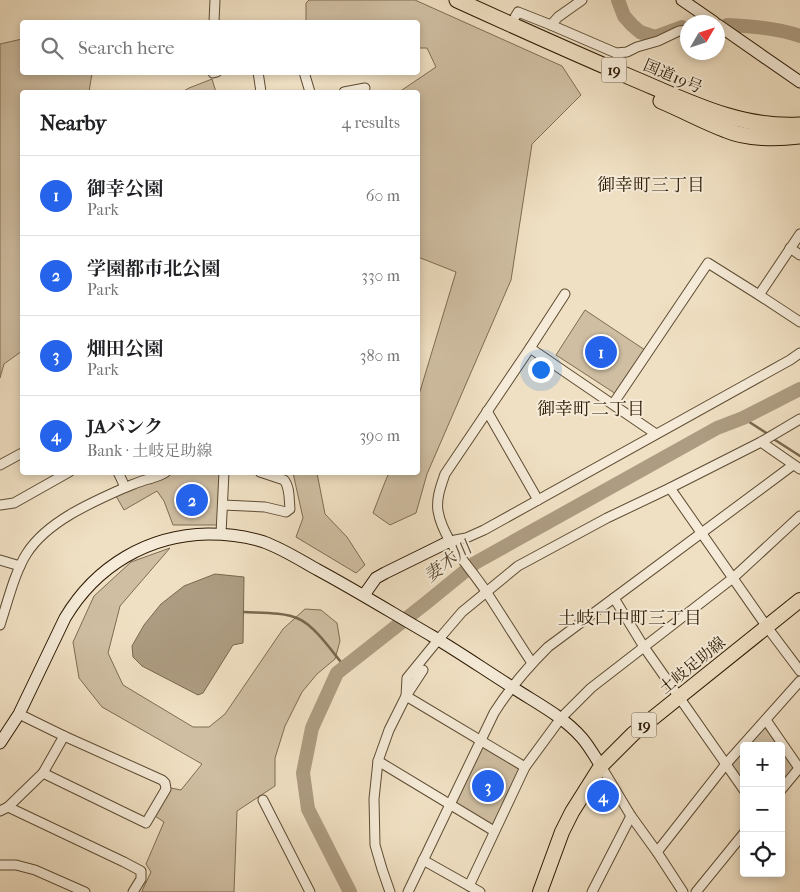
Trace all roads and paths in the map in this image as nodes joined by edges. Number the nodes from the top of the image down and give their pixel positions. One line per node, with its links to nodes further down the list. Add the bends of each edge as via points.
1 (215, 0): 8 (street)
2 (457, 0): 12 (highway, 国道19号 / 19)
3 (476, 0): 7 (highway, 国道19号 / 19)
4 (582, 0): 9 (street)
5 (682, 0): 6 (street)
6 (703, 15)
7 (515, 17): 9 (street, via 518,12); 21 (highway, 国道19号 / 19, via 713,103)
8 (214, 20)
9 (551, 25): 11 (street, via 622,54)
10 (725, 30): 15 (street)
11 (680, 31)
12 (575, 53): 21 (highway, 国道19号 / 19, via 711,111 757,124); 23 (highway, via 604,73 728,131 769,138)
13 (259, 75): 17 (street)
14 (305, 75): 18 (street)
15 (800, 82)
16 (365, 88): 19 (street)
17 (262, 90)
18 (309, 90)
19 (354, 90)
20 (800, 116): 21 (highway, 国道19号 / 19)
21 (775, 121): 22 (highway, 国道19号 / 19)
22 (800, 126)
23 (800, 136)
24 (800, 234): 25 (street)
25 (790, 248): 26 (street); 28 (street)
26 (800, 255)
27 (565, 294): 30 (street)
28 (759, 295): 29 (street); 32 (street, via 708,263)
29 (800, 322)
30 (530, 348): 32 (street); 33 (street)
31 (800, 353): 35 (street)
32 (614, 404): 35 (street)
33 (487, 411): 47 (street); 53 (street, via 446,474 438,493 441,521)
34 (800, 419): 36 (street)
35 (656, 434): 47 (street)
36 (761, 442): 39 (street); 46 (street)
37 (20, 454): 38 (street)
38 (0, 466)
39 (797, 467): 51 (street)
40 (64, 475): 48 (street, via 14,504)
41 (119, 475): 45 (street)
42 (162, 475): 45 (street)
43 (224, 475): 49 (street)
44 (269, 475): 49 (street, via 286,482 289,511)
45 (125, 488): 55 (street, via 56,524 33,545)
46 (670, 488): 51 (street); 57 (street, via 561,542 518,566)
47 (538, 500): 53 (street)
48 (0, 505)
49 (223, 505): 52 (street)
50 (800, 516): 56 (street)
51 (701, 532): 56 (street); 59 (street)
52 (220, 534): 58 (street, via 251,539 280,549); 72 (street, via 190,535 159,542 121,559 98,577 65,618)
53 (453, 544): 57 (street); 58 (street, via 376,578)
54 (0, 560): 55 (street)
55 (20, 566): 61 (street)
56 (733, 578): 62 (street); 64 (street)
57 (485, 590): 63 (street); 65 (street)
58 (364, 595): 63 (street)
59 (614, 598): 64 (street); 65 (street, via 548,647)
60 (800, 600): 62 (main road, 土岐足助線 / 19)
61 (0, 624)
62 (767, 627): 67 (street); 71 (main road, 土岐足助線 / 19)
63 (435, 638): 69 (street); 70 (street, via 407,678)
64 (644, 647): 71 (street); 73 (street, via 591,688)
65 (532, 663): 69 (street)
66 (422, 670): 70 (street)
67 (800, 671)
68 (800, 681): 74 (street)
69 (512, 687): 73 (street); 76 (street, via 494,713)
70 (406, 696): 76 (street); 78 (street)
71 (678, 698): 79 (street); 80 (main road, 土岐足助線 / 19, via 633,734)
72 (19, 714): 75 (street); 77 (street)
73 (561, 718): 80 (street, via 582,738); 81 (street)
74 (766, 720): 79 (street); 82 (street)
75 (64, 736): 83 (street); 83 (street, via 162,780 166,789 146,823)
76 (481, 741): 81 (street); 87 (street)
77 (0, 743)
78 (378, 761): 87 (street); 99 (street, via 374,799 375,846)
79 (726, 764): 84 (street); 92 (street)
80 (601, 766): 89 (street); 102 (main road, 土岐足助線 / 19, via 562,832)
81 (525, 767): 90 (street)
82 (799, 772): 85 (street)
83 (43, 773): 88 (street)
84 (742, 787)
85 (784, 787)
86 (263, 800): 98 (street)
87 (451, 805): 90 (street); 93 (street)
88 (4, 809): 97 (street, via 141,871 141,879)
89 (631, 816): 92 (street); 103 (street)
90 (494, 831): 95 (street)
91 (740, 838): 105 (street)
92 (657, 852): 104 (street)
93 (423, 860): 95 (street); 100 (street)
94 (0, 865): 96 (street, via 36,870)
95 (469, 886): 101 (street)
96 (85, 892)
97 (133, 892)
98 (310, 892)
99 (390, 892)
100 (408, 892)
101 (480, 892)
102 (540, 892)
103 (592, 892)
104 (683, 892)
105 (696, 892)

